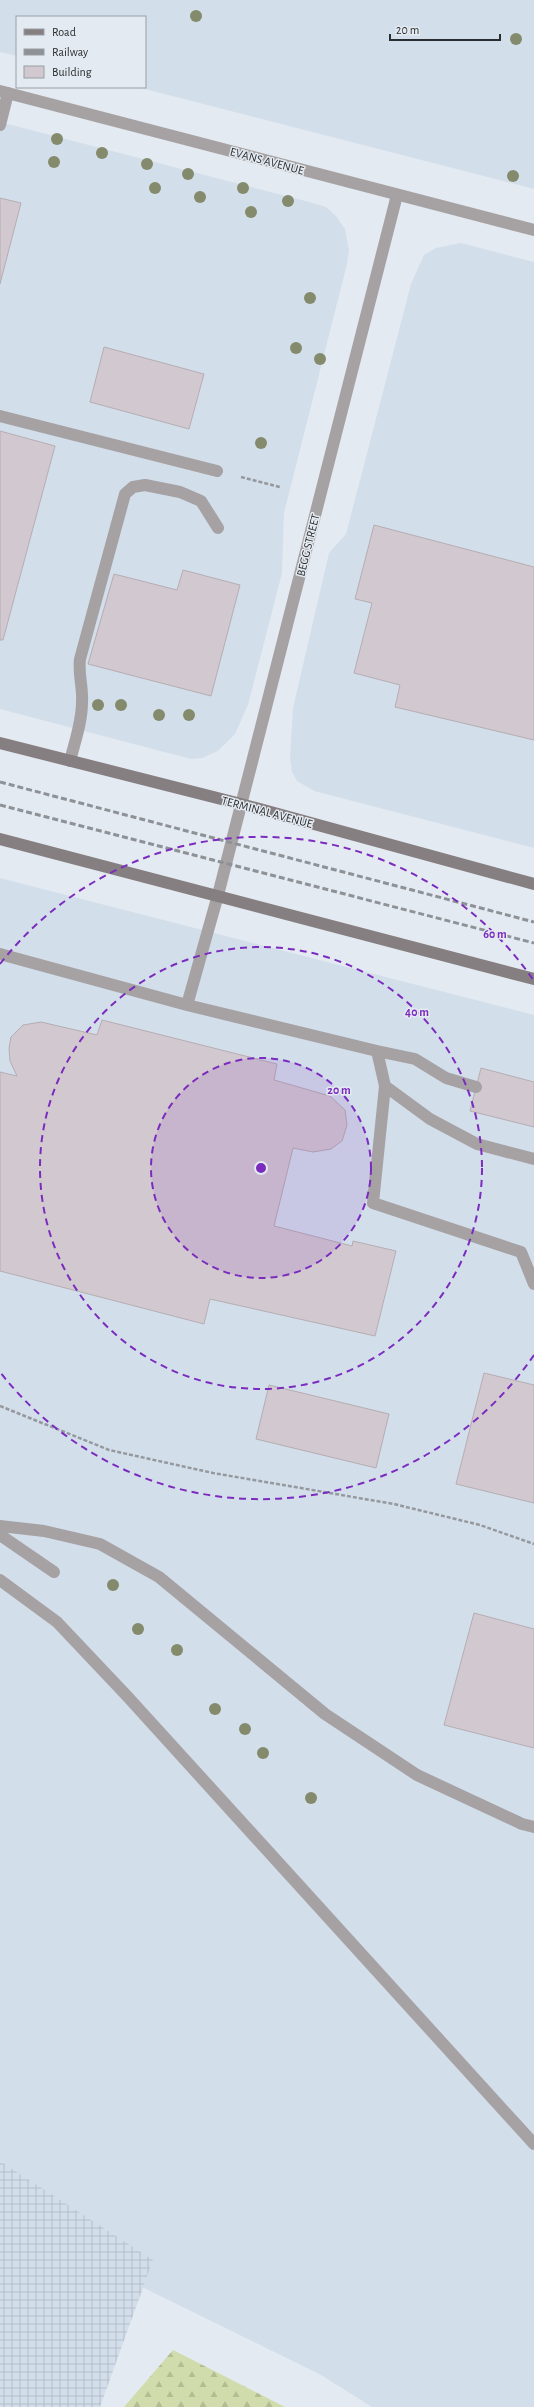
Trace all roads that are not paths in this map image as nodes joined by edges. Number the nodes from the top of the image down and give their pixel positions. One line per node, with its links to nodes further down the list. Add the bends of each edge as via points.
1 (4, 92): 2 (street); 3 (street, EVANS AVENUE)
2 (0, 125)
3 (397, 194): 4 (street, EVANS AVENUE); 10 (street, BEGG STREET)
4 (534, 230)
5 (0, 416): 6 (street)
6 (217, 471)
7 (218, 528): 9 (street, via 201,501 180,492 145,485 133,487 125,494 80,659 78,672 82,702 81,721)
8 (0, 743): 9 (main road, TERMINAL AVENUE)
9 (70, 761): 10 (main road, TERMINAL AVENUE)
10 (241, 804): 12 (main road, TERMINAL AVENUE); 13 (street, BEGG STREET)
11 (0, 839): 13 (main road)
12 (534, 884)
13 (218, 896): 15 (main road); 16 (street, BEGG STREET)
14 (0, 954): 16 (street)
15 (534, 979)
16 (187, 1005): 17 (street)
17 (377, 1051): 18 (street); 19 (street, via 415,1059 446,1078)
18 (385, 1086): 20 (street, via 430,1119 477,1144); 21 (street, via 373,1203 521,1252)
19 (476, 1087)
20 (534, 1159)
21 (534, 1284)
22 (0, 1526): 26 (street, via 44,1531 100,1544 159,1577 325,1714 417,1775 522,1824)
23 (0, 1534): 24 (street)
24 (54, 1572)
25 (0, 1580): 27 (street, via 57,1622)
26 (534, 1827)
27 (534, 2144)

